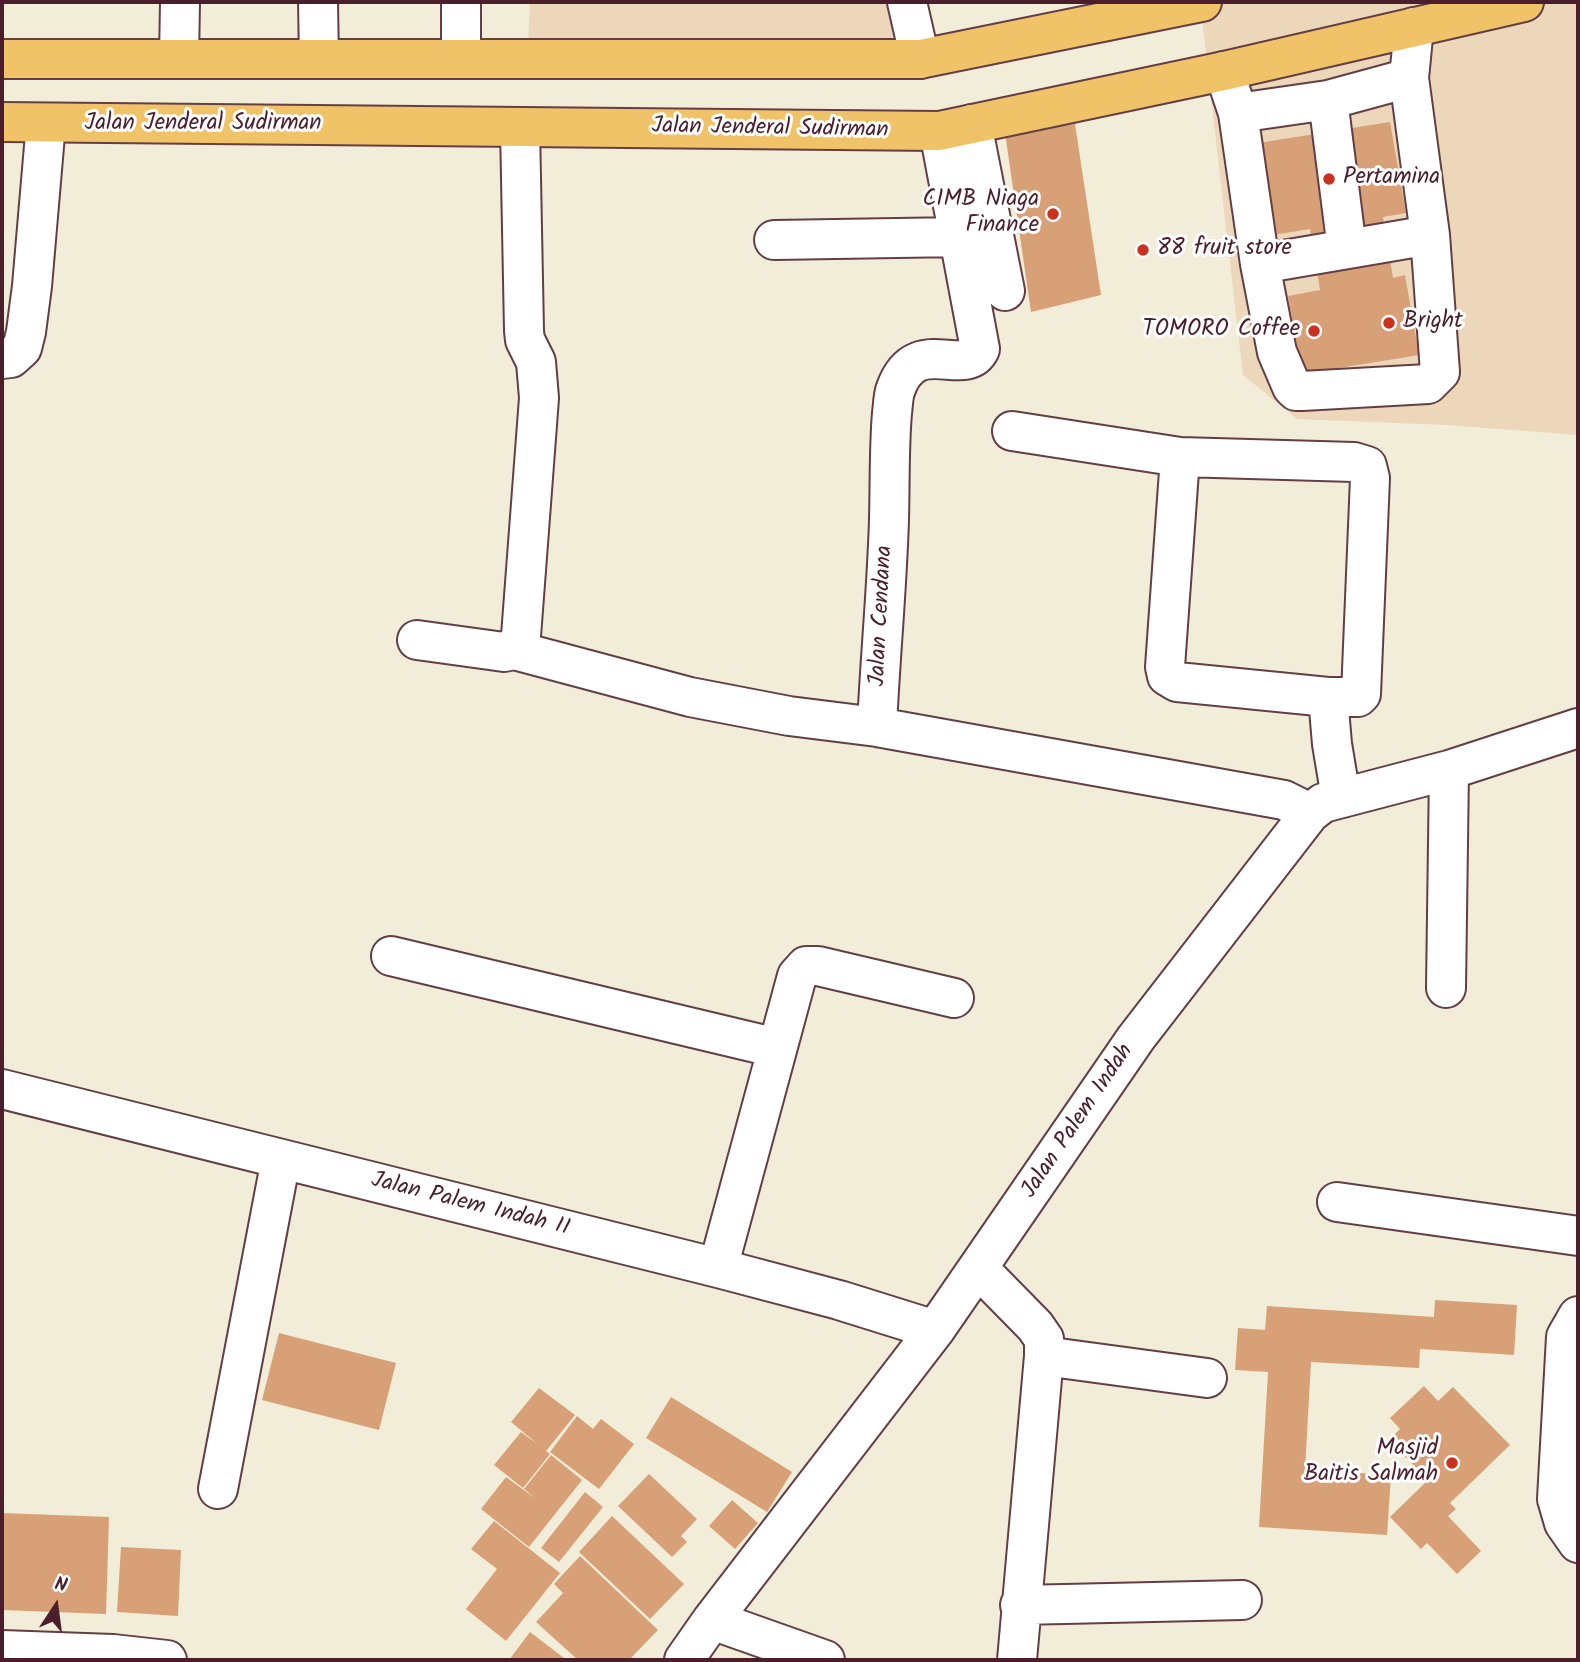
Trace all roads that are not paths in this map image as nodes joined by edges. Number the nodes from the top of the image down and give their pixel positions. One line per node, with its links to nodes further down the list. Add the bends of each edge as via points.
1 (180, 2): 9 (street)
2 (318, 2): 10 (street)
3 (461, 2): 11 (street)
4 (907, 2): 12 (street)
5 (1202, 2): 12 (main road)
6 (1524, 2): 7 (main road, Jalan Jenderal Sudirman)
7 (1414, 27): 13 (main road, Jalan Jenderal Sudirman); 14 (street)
8 (2, 59): 9 (main road)
9 (180, 59): 10 (main road)
10 (319, 59): 11 (main road)
11 (461, 59): 12 (main road)
12 (920, 60)
13 (1224, 72): 16 (street); 20 (main road, Jalan Jenderal Sudirman)
14 (1409, 78): 15 (street); 21 (street)
15 (1328, 100): 16 (street); 24 (street)
16 (1238, 113): 25 (street)
17 (2, 122): 18 (main road, Jalan Jenderal Sudirman)
18 (46, 123): 19 (main road, Jalan Jenderal Sudirman); 27 (street, via 26,332 22,348)
19 (520, 127): 20 (main road, Jalan Jenderal Sudirman); 31 (street, via 524,331 537,362 539,398 521,636)
20 (956, 128): 22 (street, Jalan Cendana); 26 (street)
21 (1430, 235): 24 (street); 25 (street, via 1440,372 1428,384 1296,391 1277,352)
22 (959, 237): 23 (street); 33 (street, Jalan Cendana, via 980,349 969,361 927,358 916,362 895,392)
23 (774, 240)
24 (1347, 249): 25 (street)
25 (1260, 264)
26 (1005, 291)
27 (2, 359)
28 (1012, 431): 29 (street)
29 (1180, 457): 32 (street, via 1164,667 1167,676 1177,682); 32 (street, via 1367,466 1361,694)
30 (417, 640): 31 (street)
31 (514, 650): 33 (street, via 690,697)
32 (1339, 697): 36 (street)
33 (877, 727): 36 (street, via 1284,800)
34 (1578, 728): 35 (street)
35 (1449, 770): 36 (street); 38 (street)
36 (1339, 801): 46 (street, Jalan Palem Indah, via 1136,1038)
37 (391, 956): 40 (street)
38 (1446, 988)
39 (954, 998): 40 (street, via 806,966 797,976)
40 (777, 1048): 45 (street)
41 (2, 1089): 42 (street, Jalan Palem Indah II)
42 (281, 1159): 45 (street, Jalan Palem Indah II); 51 (street)
43 (1337, 1202): 44 (street)
44 (1578, 1236)
45 (718, 1268): 48 (street, Jalan Palem Indah II)
46 (979, 1269): 48 (street, Jalan Palem Indah); 49 (street, via 1035,1326 1044,1339)
47 (1578, 1316): 52 (street, via 1566,1337 1557,1499 1564,1523)
48 (935, 1330): 55 (street, Jalan Palem Indah)
49 (1044, 1356): 50 (street); 54 (street)
50 (1206, 1378)
51 (218, 1489)
52 (1578, 1543)
53 (1242, 1600): 54 (street)
54 (1020, 1605): 61 (street)
55 (712, 1620): 59 (street, Jalan Palem Indah); 60 (street)
56 (2, 1650): 57 (street)
57 (113, 1657): 58 (street)
58 (167, 1660)
59 (684, 1660)
60 (825, 1660)
61 (1017, 1660)

